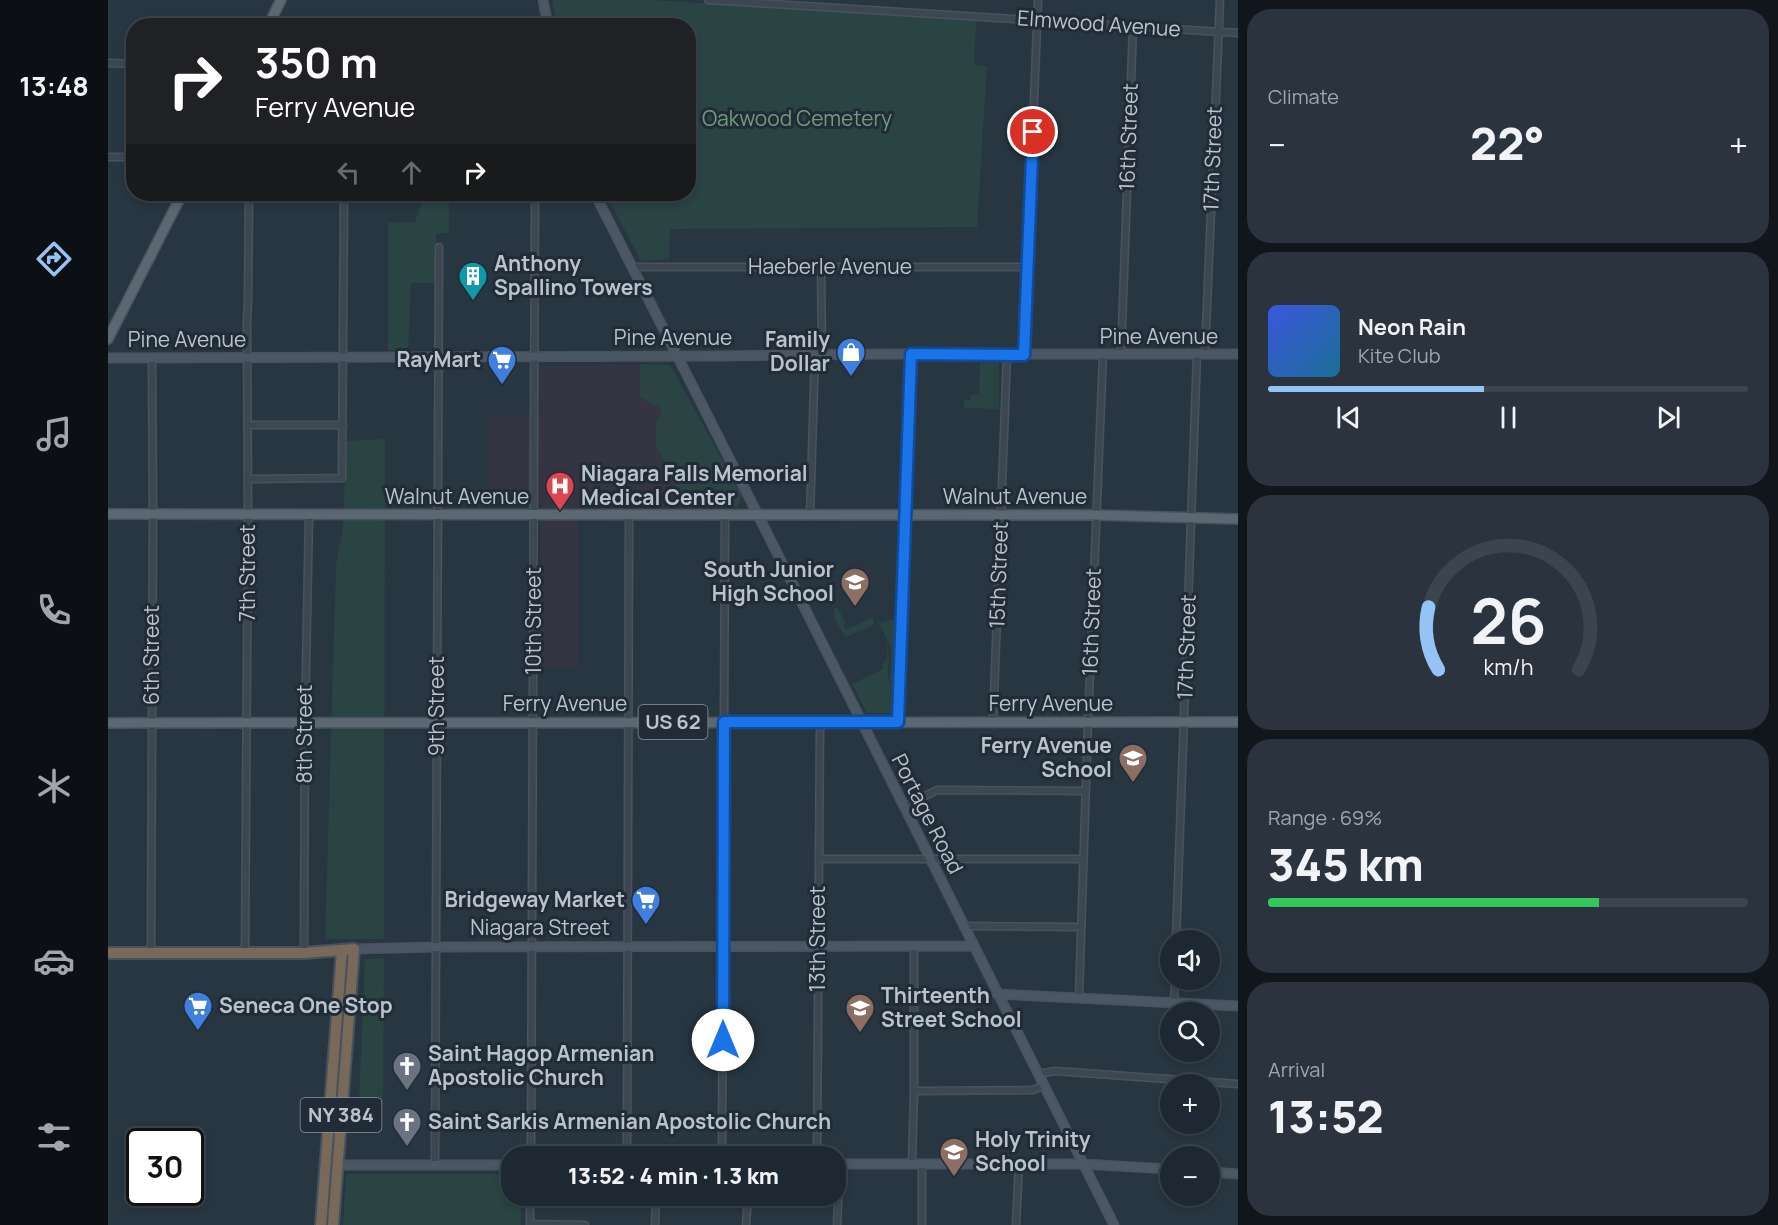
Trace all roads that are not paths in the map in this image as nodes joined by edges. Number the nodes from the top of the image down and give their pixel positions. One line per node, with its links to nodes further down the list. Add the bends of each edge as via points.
1 (281, 0): 7 (main road)
2 (543, 0): 8 (street)
3 (708, 0): 6 (street, Elmwood Avenue)
4 (1038, 0): 9 (street)
5 (1220, 0): 11 (street, 17th Street)
6 (820, 4): 9 (street, Elmwood Avenue)
7 (272, 18)
8 (546, 18)
9 (1037, 20): 10 (street, Elmwood Avenue); 25 (street)
10 (1133, 27): 11 (street, Elmwood Avenue); 34 (street, 16th Street)
11 (1219, 32): 12 (street, Elmwood Avenue); 27 (street, 17th Street)
12 (1238, 33)
13 (108, 63): 14 (street)
14 (126, 64)
15 (126, 157): 16 (street)
16 (108, 158)
17 (178, 201): 26 (main road)
18 (249, 201): 36 (street, 7th Street)
19 (344, 201): 37 (street)
20 (535, 201): 39 (street, 10th Street)
21 (599, 201): 24 (street, Portage Road)
22 (439, 247): 38 (street, 9th Street)
23 (821, 266): 24 (street, Haeberle Avenue); 25 (street, Haeberle Avenue); 30 (street)
24 (632, 267): 35 (street, Portage Road)
25 (1028, 267): 32 (street)
26 (108, 339)
27 (1201, 353): 29 (street, Pine Avenue); 34 (street, Pine Avenue); 58 (street, 17th Street)
28 (911, 354): 30 (street, Pine Avenue); 31 (street, Pine Avenue); 55 (street)
29 (1238, 354)
30 (819, 355): 35 (street, Pine Avenue); 54 (street)
31 (1007, 355): 32 (street, Pine Avenue); 56 (street, 15th Street)
32 (1024, 355): 33 (street, Pine Avenue)
33 (1103, 355): 34 (street, Pine Avenue); 57 (street, 16th Street)
34 (1121, 355)
35 (676, 356): 39 (street, Pine Avenue); 53 (street, Portage Road)
36 (247, 357): 37 (street, Pine Avenue); 41 (street, Pine Avenue); 42 (street, 7th Street)
37 (343, 357): 38 (street, Pine Avenue); 43 (street)
38 (439, 357): 39 (street, Pine Avenue); 49 (street, 9th Street)
39 (534, 357): 50 (street, 10th Street)
40 (108, 358): 41 (street, Pine Avenue)
41 (152, 358): 46 (street, 6th Street)
42 (248, 425): 43 (street); 44 (street, 7th Street)
43 (343, 425): 44 (street, via 342,478)
44 (248, 479): 47 (street, 7th Street)
45 (108, 514): 46 (main road, Walnut Avenue)
46 (153, 514): 47 (main road, Walnut Avenue); 72 (street, 6th Street)
47 (248, 514): 48 (main road, Walnut Avenue); 73 (street, 7th Street)
48 (309, 514): 49 (main road, Walnut Avenue); 74 (street, 8th Street)
49 (438, 514): 50 (main road, Walnut Avenue); 60 (street, 9th Street)
50 (534, 514): 51 (main road, Walnut Avenue); 61 (street, 10th Street)
51 (629, 515): 52 (main road, Walnut Avenue); 62 (street)
52 (725, 515): 53 (main road, Walnut Avenue); 63 (street)
53 (758, 515): 54 (main road, Walnut Avenue); 65 (street, Portage Road)
54 (810, 515): 55 (main road, Walnut Avenue)
55 (906, 515): 56 (main road, Walnut Avenue); 66 (street)
56 (1002, 515): 57 (main road, Walnut Avenue); 67 (street, 15th Street)
57 (1096, 515): 58 (main road, Walnut Avenue); 68 (street, 16th Street)
58 (1191, 517): 59 (main road, Walnut Avenue); 69 (street, 17th Street)
59 (1238, 519)
60 (437, 722): 61 (main road, Ferry Avenue / US 62); 74 (main road, Ferry Avenue / US 62); 86 (street, 9th Street)
61 (534, 722): 62 (main road, Ferry Avenue / US 62); 87 (street, 10th Street)
62 (628, 722): 63 (main road, Ferry Avenue / US 62); 88 (street)
63 (724, 722): 64 (main road, Ferry Avenue / US 62); 89 (street)
64 (820, 722): 65 (main road, Ferry Avenue / US 62); 78 (street, 13th Street)
65 (861, 722): 66 (main road, Ferry Avenue / US 62); 76 (street, Portage Road)
66 (898, 722): 67 (main road, Ferry Avenue / US 62)
67 (993, 722): 68 (main road, Ferry Avenue / US 62)
68 (1088, 722): 69 (main road, Ferry Avenue / US 62); 75 (street, 16th Street)
69 (1184, 722): 70 (main road, Ferry Avenue / US 62); 82 (street, 17th Street)
70 (1238, 722)
71 (108, 723): 72 (main road, Ferry Avenue / US 62)
72 (151, 723): 73 (main road, Ferry Avenue / US 62); 92 (street, 6th Street)
73 (246, 723): 74 (main road, Ferry Avenue / US 62); 94 (street, 7th Street)
74 (305, 723): 95 (street, 8th Street)
75 (1086, 791): 76 (street, via 937,790); 79 (street, 16th Street)
76 (904, 807): 77 (street, Portage Road)
77 (929, 858): 78 (street); 79 (street); 80 (street, Portage Road)
78 (819, 859): 83 (street, 13th Street)
79 (1083, 859): 81 (street, 16th Street)
80 (963, 926): 81 (street); 85 (street, Portage Road)
81 (1080, 927): 98 (street, 16th Street)
82 (1176, 930)
83 (818, 946): 84 (street, Niagara Street); 89 (street, Niagara Street); 109 (street, 13th Street)
84 (914, 946): 85 (street, Niagara Street); 105 (street)
85 (972, 946): 97 (street, Portage Road)
86 (436, 947): 87 (street, Niagara Street); 90 (street, Niagara Street); 115 (street, 9th Street)
87 (532, 947): 88 (street, Niagara Street); 106 (street, 10th Street)
88 (628, 947): 89 (street, Niagara Street); 107 (street)
89 (723, 947): 108 (street)
90 (354, 949): 91 (highway, Niagara Street); 117 (highway, NY 384)
91 (342, 950): 95 (highway, Niagara Street); 126 (highway, NY 384)
92 (151, 952): 93 (highway, Niagara Street); 94 (highway, Niagara Street)
93 (108, 953)
94 (245, 953): 95 (highway, Niagara Street)
95 (304, 953)
96 (1175, 990): 99 (street)
97 (997, 994): 98 (street); 102 (street, Portage Road)
98 (1079, 997): 99 (street)
99 (1174, 1002)
100 (1220, 1005): 101 (street)
101 (1238, 1006)
102 (1038, 1074): 103 (street, via 1055,1071); 104 (street, Portage Road)
103 (1238, 1084)
104 (1043, 1086): 105 (street, via 1033,1090); 114 (street, Portage Road)
105 (914, 1091): 111 (street)
106 (531, 1146)
107 (627, 1146)
108 (722, 1146)
109 (817, 1146)
110 (846, 1164): 111 (street)
111 (912, 1164): 112 (street)
112 (922, 1164): 113 (street); 132 (street)
113 (1019, 1164): 114 (street); 133 (street)
114 (1082, 1164): 118 (street); 134 (street, Portage Road)
115 (435, 1165): 116 (street); 117 (street)
116 (501, 1165)
117 (337, 1166): 127 (highway, NY 384)
118 (1160, 1168)
119 (1220, 1173): 120 (street)
120 (1238, 1174)
121 (530, 1206): 125 (street)
122 (656, 1206): 129 (street)
123 (747, 1206): 130 (street)
124 (837, 1206): 131 (street)
125 (530, 1224): 128 (street)
126 (321, 1225)
127 (333, 1225)
128 (585, 1225)
129 (655, 1225)
130 (746, 1225)
131 (837, 1225)
132 (922, 1225)
133 (1016, 1225)
134 (1114, 1225)

